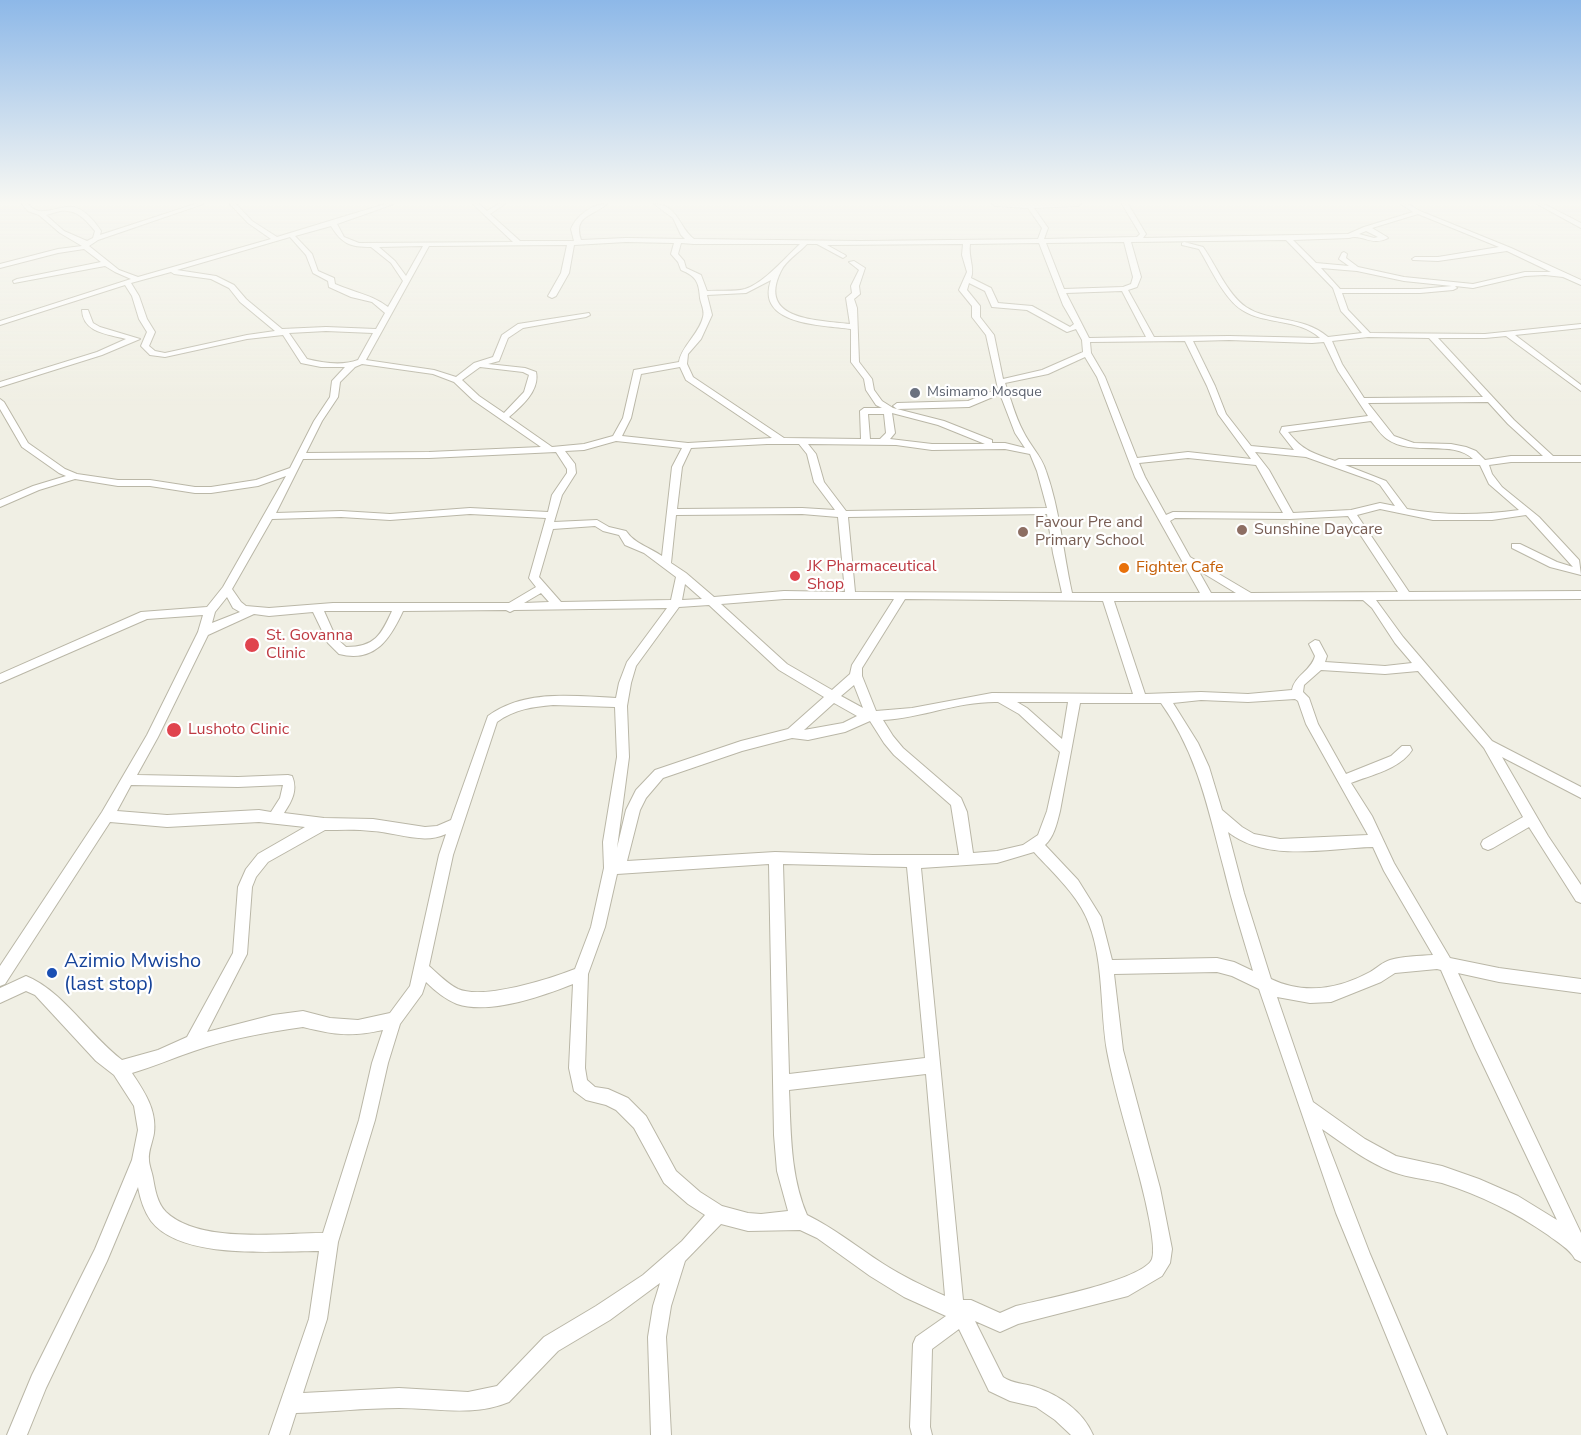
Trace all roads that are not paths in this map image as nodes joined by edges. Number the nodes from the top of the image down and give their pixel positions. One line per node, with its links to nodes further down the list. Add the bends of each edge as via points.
1 (68, 271): 23 (street)
2 (117, 271): 21 (street)
3 (168, 271): 18 (street)
4 (317, 271): 35 (street, via 332,285 375,300)
5 (399, 271): 24 (street)
6 (413, 271): 24 (street)
7 (566, 271): 32 (street)
8 (686, 271): 31 (street, via 698,275)
9 (778, 271): 19 (street)
10 (862, 271): 41 (street, via 855,286 856,294 850,298)
11 (970, 271): 22 (street)
12 (1054, 271): 29 (street)
13 (1135, 271): 28 (street, via 1134,285)
14 (1214, 271): 52 (street, via 1245,309 1305,327)
15 (1320, 271): 30 (street)
16 (1368, 271): 27 (street)
17 (1554, 271): 20 (street)
18 (161, 273): 21 (street); 43 (street, via 221,280)
19 (775, 274): 31 (street, via 746,291); 41 (street, via 770,298 783,313 802,320)
20 (1562, 275): 25 (street); 27 (street, via 1525,274)
21 (138, 279): 26 (street)
22 (966, 279): 33 (street, via 988,290); 36 (street, via 963,290 976,306)
23 (17, 281)
24 (407, 282): 35 (street)
25 (1581, 282)
26 (128, 283): 38 (street); 44 (street)
27 (1473, 286): 30 (street, via 1420,291)
28 (1124, 290): 29 (street); 49 (street)
29 (1062, 291): 39 (street)
30 (1338, 291): 46 (street, via 1345,311)
31 (705, 293): 55 (street, via 708,315 697,339 684,354)
32 (552, 296)
33 (995, 305): 36 (street); 39 (street, via 1029,308 1070,330)
34 (85, 312): 48 (street, via 96,329)
35 (390, 312): 42 (street)
36 (976, 312): 59 (street, via 990,335)
37 (586, 315): 56 (street, via 521,326 503,340 496,359)
38 (0, 323)
39 (1078, 326): 51 (street)
40 (1581, 326): 45 (street)
41 (854, 327): 64 (street, via 855,362 868,379 874,399)
42 (380, 331): 43 (street); 54 (street)
43 (285, 332): 44 (street, via 165,355 147,350); 54 (street, via 304,361)
44 (150, 334): 48 (street)
45 (1508, 334): 47 (street); 60 (street)
46 (1368, 335): 47 (street); 52 (street)
47 (1432, 336): 61 (street)
48 (131, 339): 58 (street, via 106,352)
49 (1151, 339): 50 (street); 51 (street)
50 (1188, 339): 52 (street); 76 (street, via 1222,414)
51 (1086, 340): 53 (street)
52 (1328, 340): 62 (street, via 1338,364)
53 (1087, 353): 59 (street); 83 (street, via 1101,377)
54 (357, 363): 57 (street, via 434,372); 79 (street, via 336,381 334,397)
55 (683, 364): 67 (street, via 637,372 627,418); 68 (street, via 692,381)
56 (477, 365): 57 (street); 65 (street, via 533,374 532,386)
57 (457, 380): 65 (street)
58 (0, 385)
59 (1001, 386): 64 (street, via 974,402); 77 (street, via 1019,433)
60 (1581, 389)
61 (1491, 399): 62 (street); 80 (street)
62 (1363, 401): 66 (street)
63 (1, 404): 88 (street, via 25,445)
64 (888, 409): 70 (street, via 864,411); 71 (street, via 891,433); 73 (street, via 941,423)
65 (504, 417): 75 (street)
66 (1376, 418): 78 (street, via 1285,429 1294,446); 84 (street, via 1383,431 1400,443 1467,449)
67 (616, 438): 72 (street); 74 (street)
68 (782, 441): 69 (street); 72 (street)
69 (802, 442): 70 (street); 95 (street, via 811,454 819,482)
70 (866, 442): 71 (street)
71 (882, 442): 73 (street, via 932,447)
72 (688, 446): 92 (street, via 677,467)
73 (999, 446): 77 (street)
74 (584, 447): 75 (street); 82 (street)
75 (554, 449): 79 (street); 82 (street)
76 (1249, 449): 78 (street); 85 (street)
77 (1033, 452): 91 (street)
78 (1306, 454): 86 (street)
79 (302, 456): 87 (street)
80 (1551, 459): 81 (street); 84 (street)
81 (1581, 459)
82 (569, 461): 96 (street, via 571,478 560,488)
83 (1134, 461): 85 (street, via 1188,456); 99 (street)
84 (1483, 461): 86 (street); 93 (street, via 1490,478)
85 (1259, 463): 98 (street)
86 (1332, 463): 90 (street, via 1383,483)
87 (295, 469): 88 (street, via 258,483 211,490); 97 (street)
88 (75, 476): 89 (street)
89 (0, 504)
90 (1403, 510): 93 (street, via 1456,518); 94 (street, via 1380,506)
91 (1052, 511): 95 (street); 115 (street)
92 (672, 512): 95 (street); 103 (street)
93 (1527, 512): 104 (street)
94 (1351, 513): 98 (street); 110 (street)
95 (843, 514): 108 (street)
96 (551, 515): 97 (street, via 461,512 390,517); 100 (street)
97 (269, 516): 107 (street)
98 (1290, 516): 99 (street, via 1173,515)
99 (1164, 520): 102 (street)
100 (548, 526): 103 (street, via 600,524 622,533 629,543); 106 (street, via 534,578)
101 (1516, 546): 104 (street, via 1554,565)
102 (1188, 560): 113 (street); 114 (street)
103 (666, 565): 105 (street)
104 (1581, 571)
105 (681, 575): 117 (street); 118 (street)
106 (542, 588): 120 (street); 121 (street)
107 (226, 589): 123 (street); 124 (street, via 237,605)
108 (850, 594): 112 (street); 117 (street)
109 (1364, 595): 110 (street); 114 (street); 128 (street, via 1376,604)
110 (1406, 595): 111 (street)
111 (1581, 595)
112 (903, 596): 115 (street); 129 (street, via 859,661)
113 (1207, 596): 114 (street); 116 (street)
114 (1250, 596)
115 (1068, 597): 116 (street)
116 (1107, 597): 135 (street)
117 (709, 601): 118 (street); 132 (street, via 783,667)
118 (676, 604): 120 (street); 137 (street, via 631,665)
119 (399, 607): 121 (street); 122 (street); 122 (street, via 379,643 348,652 332,640)
120 (559, 607): 121 (street)
121 (510, 608)
122 (316, 609): 124 (street)
123 (210, 611): 125 (street); 130 (street, via 145,615)
124 (250, 612): 125 (street)
125 (204, 632): 143 (street)
126 (1315, 644): 127 (street, via 1321,656)
127 (1318, 666): 128 (street, via 1379,670); 131 (street, via 1299,683)
128 (1422, 666): 140 (street)
129 (856, 676): 132 (street); 138 (street)
130 (0, 679)
131 (1297, 694): 136 (street); 144 (street, via 1303,698 1312,724)
132 (834, 696): 138 (street, via 860,714); 139 (street)
133 (999, 697): 134 (street); 138 (street); 141 (street, via 1023,711)
134 (1075, 697): 135 (street); 141 (street)
135 (1140, 698): 136 (street)
136 (1164, 699): 146 (street, via 1189,735)
137 (621, 703): 151 (street, via 520,703 495,715); 158 (street, via 623,757 610,842)
138 (872, 716): 139 (street, via 808,735); 157 (street, via 892,743 956,802)
139 (792, 733): 158 (street, via 659,774 633,810)
140 (1488, 745): 145 (street); 149 (street)
141 (1065, 749): 153 (street, via 1051,820 1043,840)
142 (1406, 750): 144 (street, via 1395,760)
143 (126, 780): 147 (street); 148 (street, via 288,780 287,796)
144 (1343, 781): 152 (street)
145 (1581, 793)
146 (1217, 814): 152 (street, via 1239,833 1261,842); 165 (street)
147 (107, 816): 148 (street, via 167,820 241,815); 163 (street)
148 (274, 818): 150 (street)
149 (1532, 819): 154 (street); 159 (street)
150 (324, 824): 151 (street, via 373,825 425,833); 169 (street, via 263,858 251,873 245,887 240,954)
151 (455, 824): 162 (street, via 422,955)
152 (1377, 841): 160 (street)
153 (1036, 844): 157 (street, via 1008,854); 161 (street, via 1085,901 1096,922)
154 (1488, 844)
155 (776, 858): 156 (street); 158 (street); 172 (street)
156 (913, 860): 157 (street); 170 (street)
157 (967, 860)
158 (615, 868): 164 (street)
159 (1581, 897)
160 (1446, 964): 165 (street, via 1392,966 1377,977 1331,995 1301,995); 166 (street); 178 (street)
161 (1106, 967): 165 (street, via 1217,965); 180 (street, via 1115,1050 1151,1188 1163,1250 1161,1263 1128,1287 1016,1314 1000,1323)
162 (422, 969): 164 (street, via 459,997 474,1000 492,999); 168 (street, via 417,989)
163 (3, 970)
164 (581, 974): 175 (street, via 577,1068 580,1085 592,1094 622,1104 640,1122 670,1177)
165 (1265, 984): 173 (street)
166 (1581, 986)
167 (0, 996): 171 (street, via 26,983 40,990)
168 (394, 1020): 169 (street, via 358,1028 303,1019); 177 (street)
169 (193, 1043): 171 (street)
170 (933, 1065): 172 (street); 180 (street)
171 (120, 1069): 174 (street, via 142,1102 146,1130)
172 (782, 1084): 176 (street, via 783,1140 791,1198)
173 (1307, 1108): 178 (street, via 1394,1164 1439,1174 1510,1199 1545,1220); 187 (street, via 1351,1231)
174 (140, 1160): 177 (street, via 159,1217 193,1237 233,1243); 182 (street, via 101,1256)
175 (718, 1214): 176 (street, via 755,1223); 179 (street)
176 (801, 1221): 180 (street, via 876,1270)
177 (329, 1242): 181 (street, via 318,1318)
178 (1579, 1249)
179 (678, 1255): 181 (street, via 649,1281 551,1344 502,1395 468,1402 399,1398); 184 (street, via 657,1337)
180 (963, 1311): 185 (street, via 923,1344); 186 (street, via 996,1384 1050,1405 1066,1415)
181 (289, 1404): 183 (street)
182 (17, 1435)
183 (279, 1435)
184 (661, 1435)
185 (922, 1435)
186 (1083, 1435)
187 (1437, 1435)

